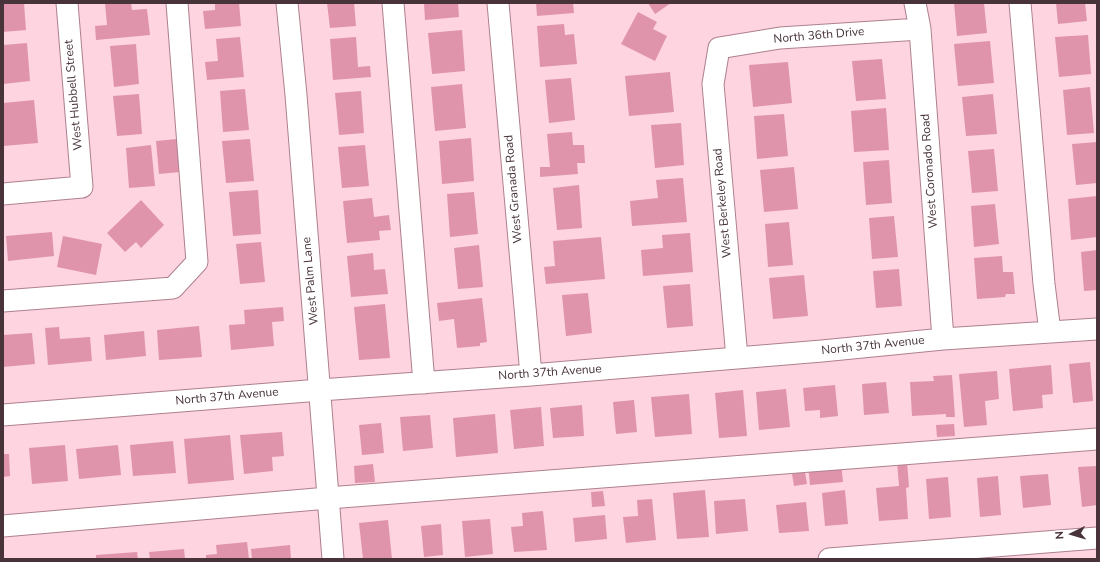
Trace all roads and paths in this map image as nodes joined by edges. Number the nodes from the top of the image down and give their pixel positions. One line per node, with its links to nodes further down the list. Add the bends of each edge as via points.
1 (67, 3): 10 (street, West Hubbell Street, via 82,187)
2 (177, 3): 11 (street, via 197,262 173,288)
3 (287, 3): 18 (street, West Palm Lane)
4 (393, 3): 17 (street)
5 (498, 3): 16 (street, West Granada Road)
6 (915, 3): 8 (street, West Coronado Road)
7 (1020, 3): 13 (street)
8 (920, 29): 9 (street, North 36th Drive, via 780,38); 14 (street, West Coronado Road)
9 (719, 48): 15 (street, West Berkeley Road, via 713,84)
10 (3, 194)
11 (3, 301)
12 (1097, 329): 13 (street, North 37th Avenue)
13 (1050, 332): 14 (street, North 37th Avenue)
14 (943, 338): 15 (street, North 37th Avenue)
15 (737, 358): 16 (street, North 37th Avenue)
16 (530, 375): 17 (street, North 37th Avenue)
17 (424, 383): 18 (street, North 37th Avenue)
18 (320, 390): 19 (street, North 37th Avenue); 21 (street, West Palm Lane)
19 (3, 415)
20 (1097, 439): 21 (street)
21 (328, 498): 22 (street); 24 (street, West Palm Lane)
22 (3, 526)
23 (1097, 538): 25 (street)
24 (333, 559)
25 (828, 559)

